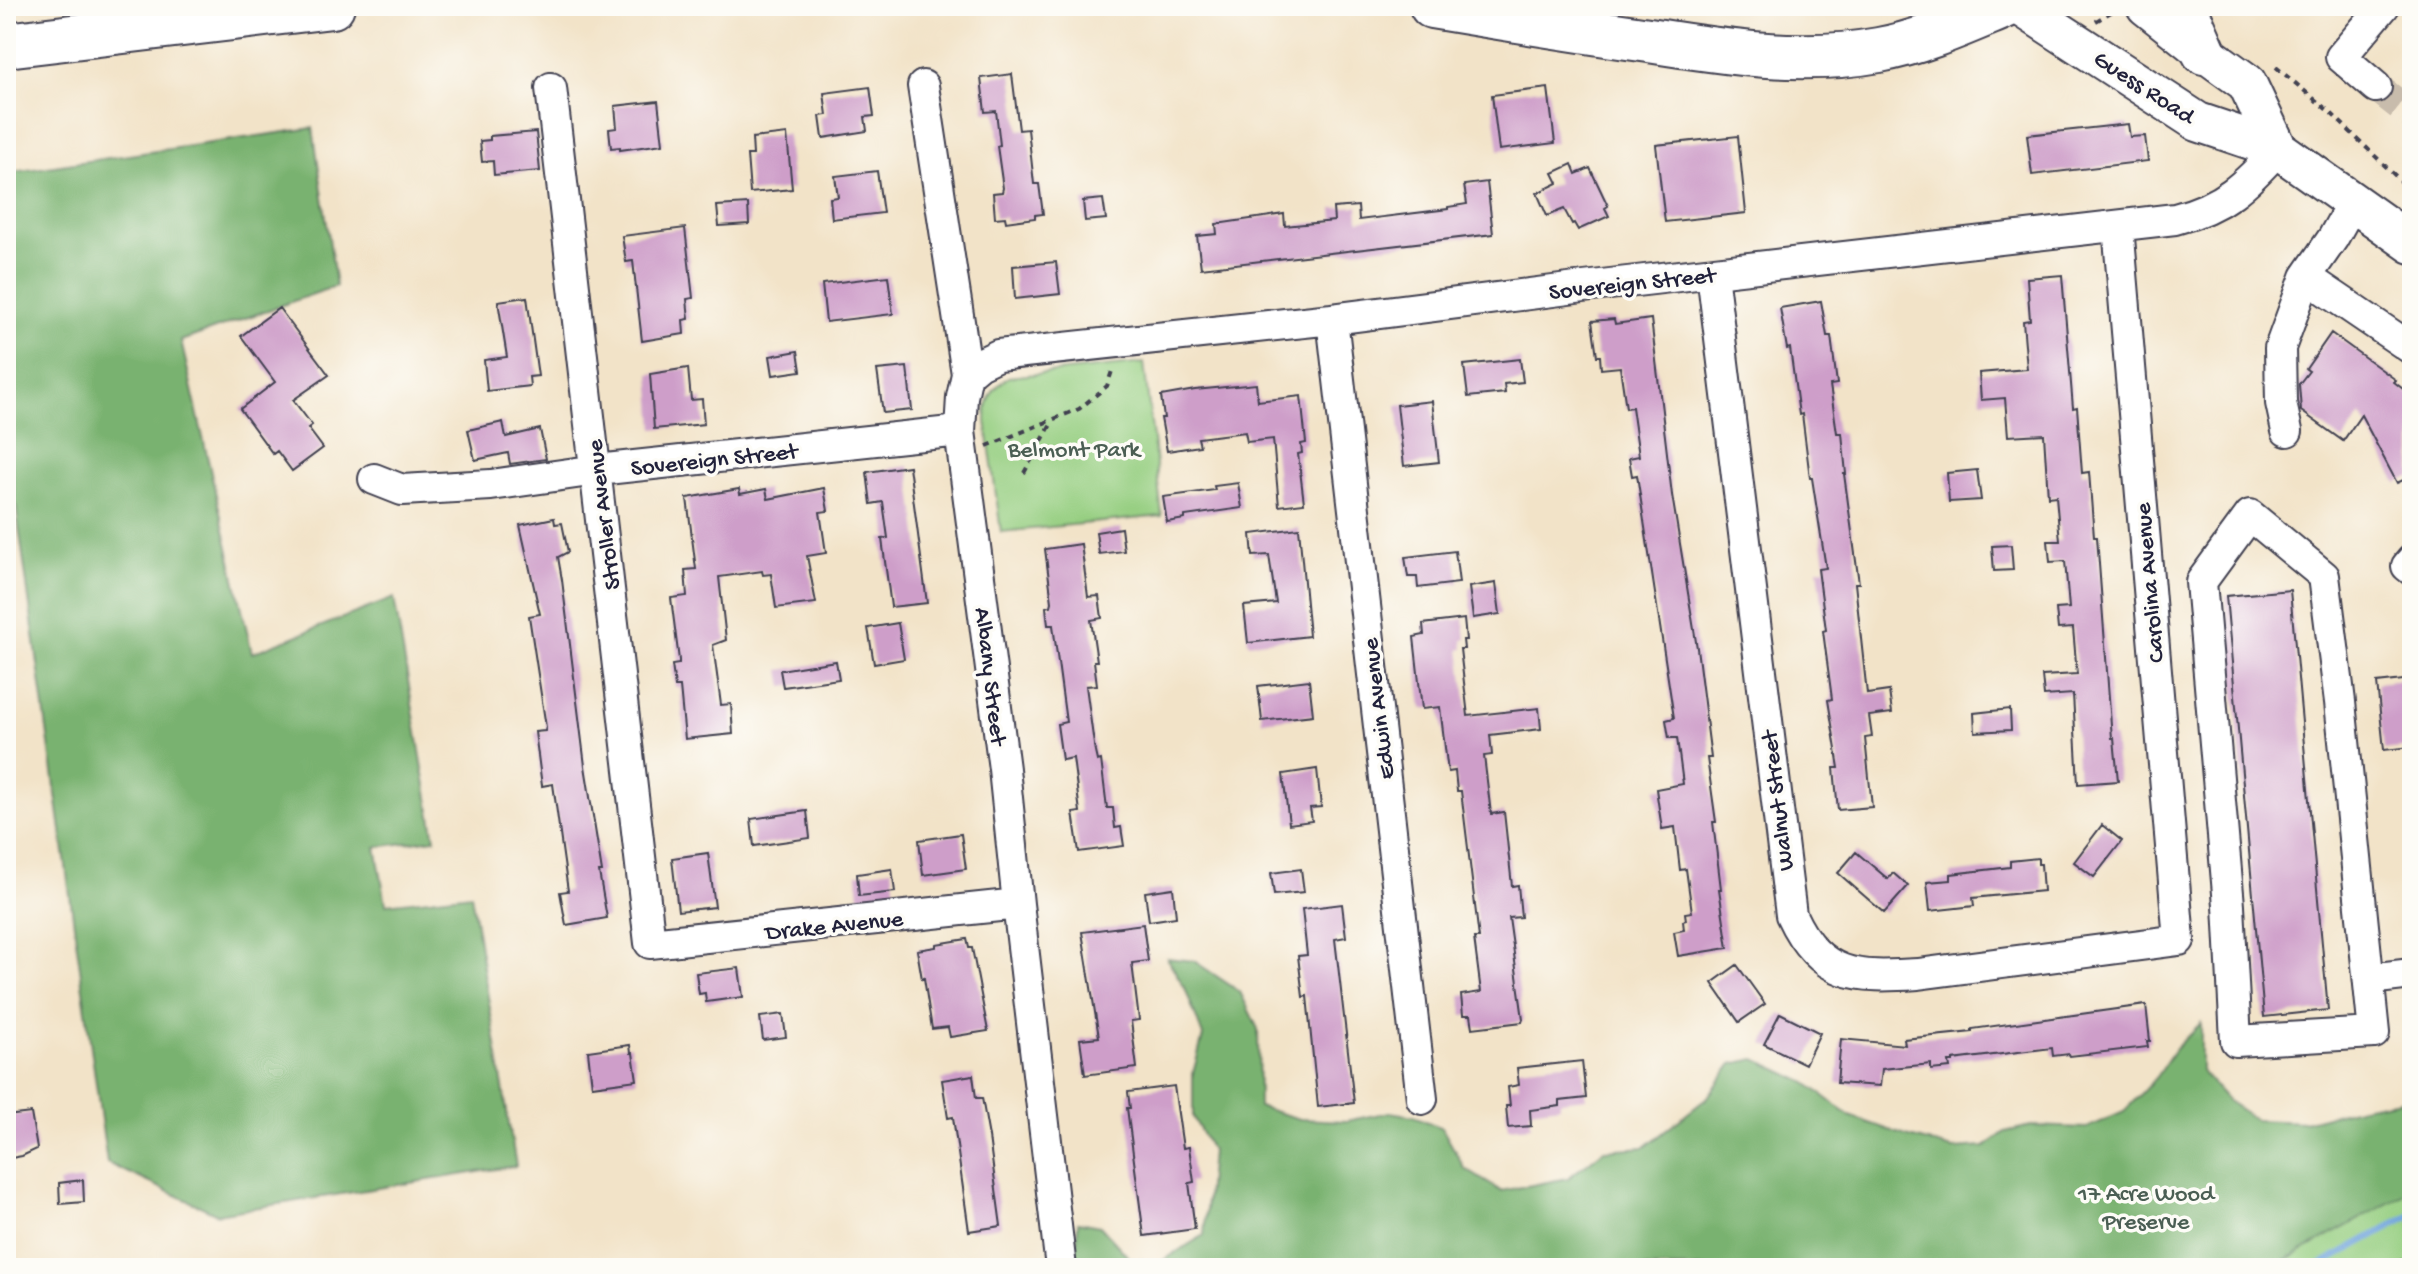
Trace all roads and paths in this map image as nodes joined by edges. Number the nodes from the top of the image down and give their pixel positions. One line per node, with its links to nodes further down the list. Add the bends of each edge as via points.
1 (332, 6): 8 (highway)
2 (1432, 6): 3 (highway, via 1701,48 1789,56 1883,50)
3 (2005, 6)
4 (2020, 6): 14 (main road, Guess Road, via 2198,122)
5 (2146, 6): 9 (main road, Guess Road)
6 (2184, 6): 9 (highway)
7 (2384, 6): 12 (street, via 2341,57)
8 (6, 45)
9 (2204, 52): 14 (main road, Guess Road, via 2247,83)
10 (2273, 65): 15 (path)
11 (923, 86): 24 (street, Albany Street)
12 (2376, 87)
13 (551, 88): 28 (street, Stroller Avenue)
14 (2278, 149): 16 (main road, Guess Road); 17 (street, Sovereign Street, via 2218,204 2175,219)
15 (2412, 192)
16 (2353, 202): 18 (main road, Guess Road); 20 (street)
17 (2118, 226): 19 (street, Sovereign Street); 34 (street, Carolina Avenue)
18 (2412, 244)
19 (1712, 273): 21 (street, Sovereign Street); 34 (street, Walnut Street, via 1787,895 1803,938 1836,969 1881,976)
20 (2306, 277): 23 (street); 26 (street, via 2280,348)
21 (1332, 319): 22 (street, Sovereign Street); 38 (street, Edwin Avenue)
22 (1116, 343): 24 (street, Sovereign Street, via 998,355); 25 (path, via 1107,386 1079,409)
23 (2412, 349)
24 (967, 374): 27 (street, Albany Street)
25 (1054, 419): 27 (path); 29 (path)
26 (2287, 431)
27 (962, 445): 28 (street, Sovereign Street); 33 (street, Albany Street)
28 (597, 470): 30 (street, Sovereign Street, via 491,485 402,490); 35 (street, Stroller Avenue)
29 (1024, 473)
30 (374, 479)
31 (2412, 560): 32 (street, via 2407,566)
32 (2412, 570)
33 (1018, 904): 35 (street, Drake Avenue); 40 (street, Albany Street)
34 (2179, 940)
35 (650, 943)
36 (2412, 974): 37 (street)
37 (2369, 979): 37 (street, via 2324,576 2250,515 2201,582 2236,1041 2374,1033)
38 (1422, 1099)
39 (2412, 1254): 41 (path)
40 (1061, 1268)
41 (2388, 1268)

